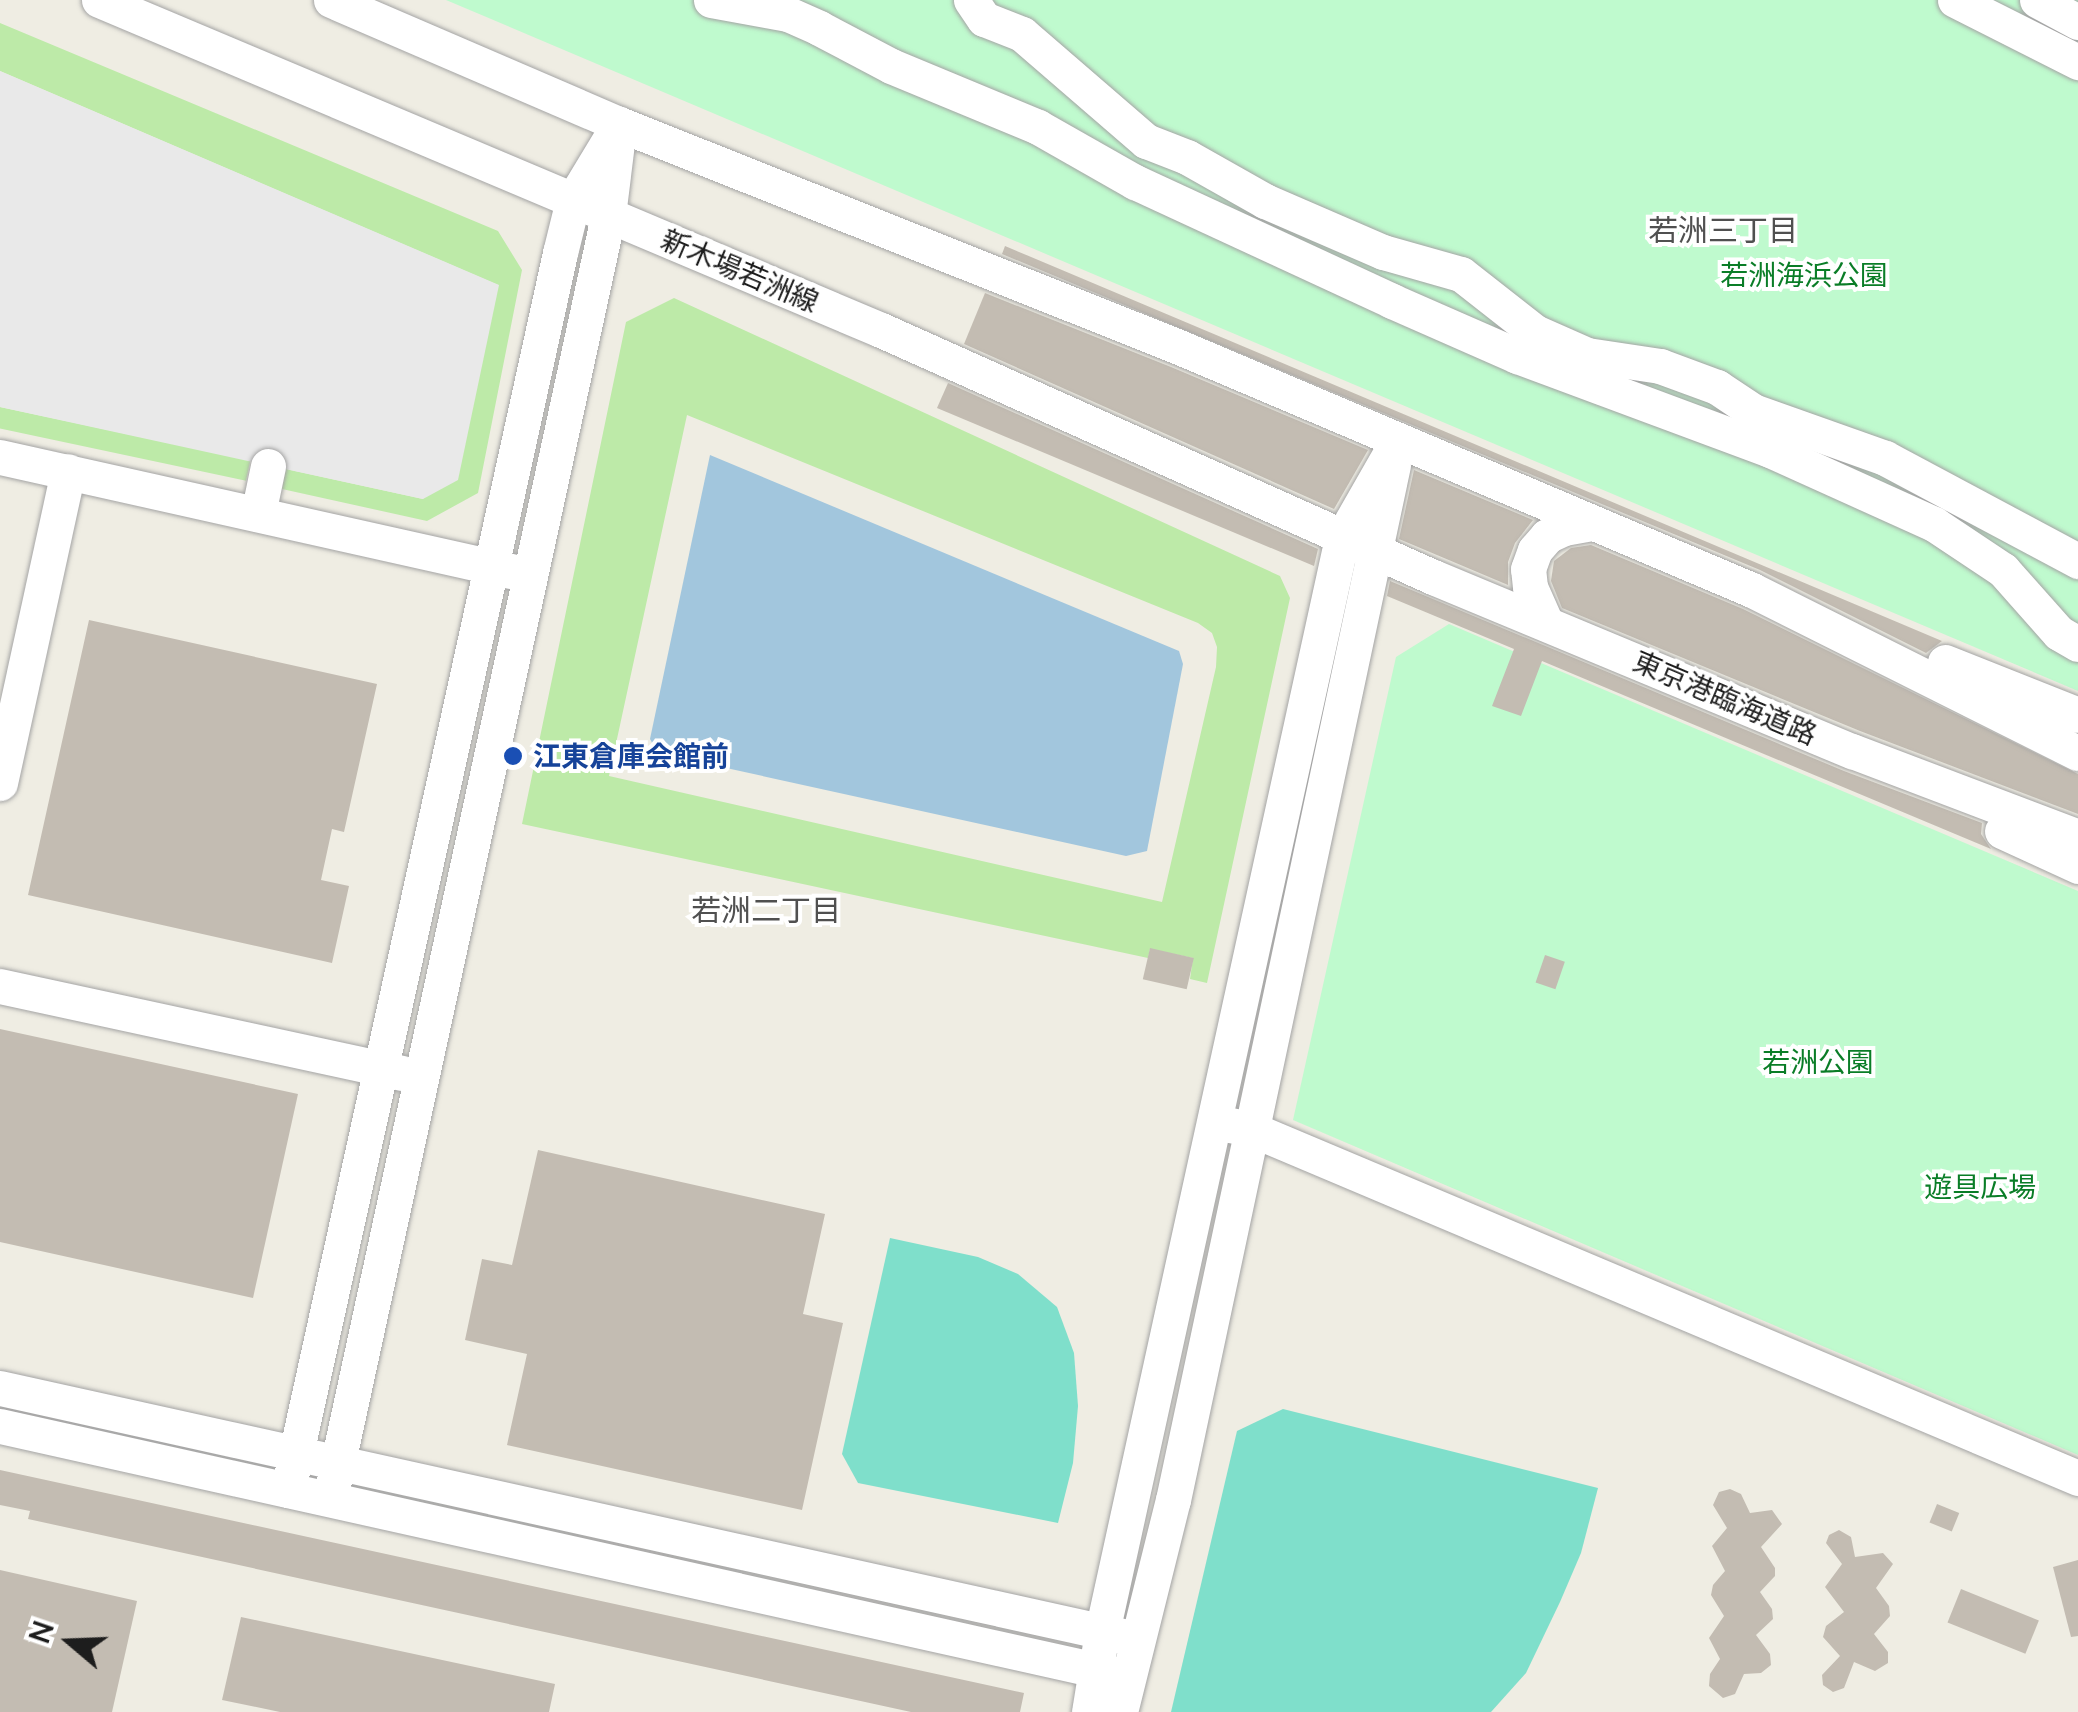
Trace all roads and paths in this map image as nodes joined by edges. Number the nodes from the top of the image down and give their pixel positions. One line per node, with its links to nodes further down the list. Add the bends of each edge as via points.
1 (99, 0): 10 (street, 新木場若洲線)
2 (331, 0): 9 (street)
3 (711, 0): 25 (street, via 804,21 1410,309 1536,364 1770,450 1934,524 2004,570 2059,633)
4 (970, 0): 20 (street, via 984,19 1022,34 1146,141 1383,252 1461,274 1534,332 1587,355 1660,366 1717,387 1752,411 1885,458)
5 (1956, 0): 8 (street)
6 (2037, 0): 7 (street)
7 (2078, 22)
8 (2078, 62)
9 (619, 124): 10 (street); 11 (street); 12 (street)
10 (573, 200): 11 (street, 新木場若洲線); 21 (street)
11 (608, 216): 18 (street, 新木場若洲線, via 881,330); 22 (street)
12 (1398, 440): 17 (street); 18 (street); 19 (street)
13 (0, 457): 15 (street)
14 (268, 466): 16 (street)
15 (68, 472): 16 (street); 28 (street)
16 (258, 514): 21 (street)
17 (1591, 523): 23 (street); 24 (street, via 1564,528 1535,550 1530,587)
18 (1342, 538): 19 (street, 新木場若洲線); 33 (street)
19 (1377, 553): 24 (street, 東京港臨海道路); 34 (street)
20 (2078, 561)
21 (490, 566): 22 (street); 31 (street)
22 (532, 576): 32 (street)
23 (1752, 590): 26 (street); 27 (street)
24 (1546, 623): 29 (street, 東京港臨海道路)
25 (2078, 644)
26 (2078, 715)
27 (2078, 753)
28 (0, 783)
29 (2077, 846)
30 (0, 986): 31 (street)
31 (380, 1069): 32 (street); 37 (street)
32 (422, 1078): 38 (street)
33 (1214, 1121): 34 (street); 42 (street)
34 (1250, 1129): 39 (street); 43 (street)
35 (0, 1388): 37 (street)
36 (0, 1426): 40 (street)
37 (296, 1453): 38 (street); 40 (street)
38 (339, 1463): 41 (street); 42 (street)
39 (2078, 1478)
40 (288, 1490): 41 (street)
41 (330, 1499): 44 (street)
42 (1102, 1632): 43 (street); 44 (street)
43 (1141, 1640): 45 (street)
44 (1095, 1670): 45 (street); 46 (street)
45 (1130, 1678): 47 (street)
46 (1090, 1712)
47 (1120, 1712)

